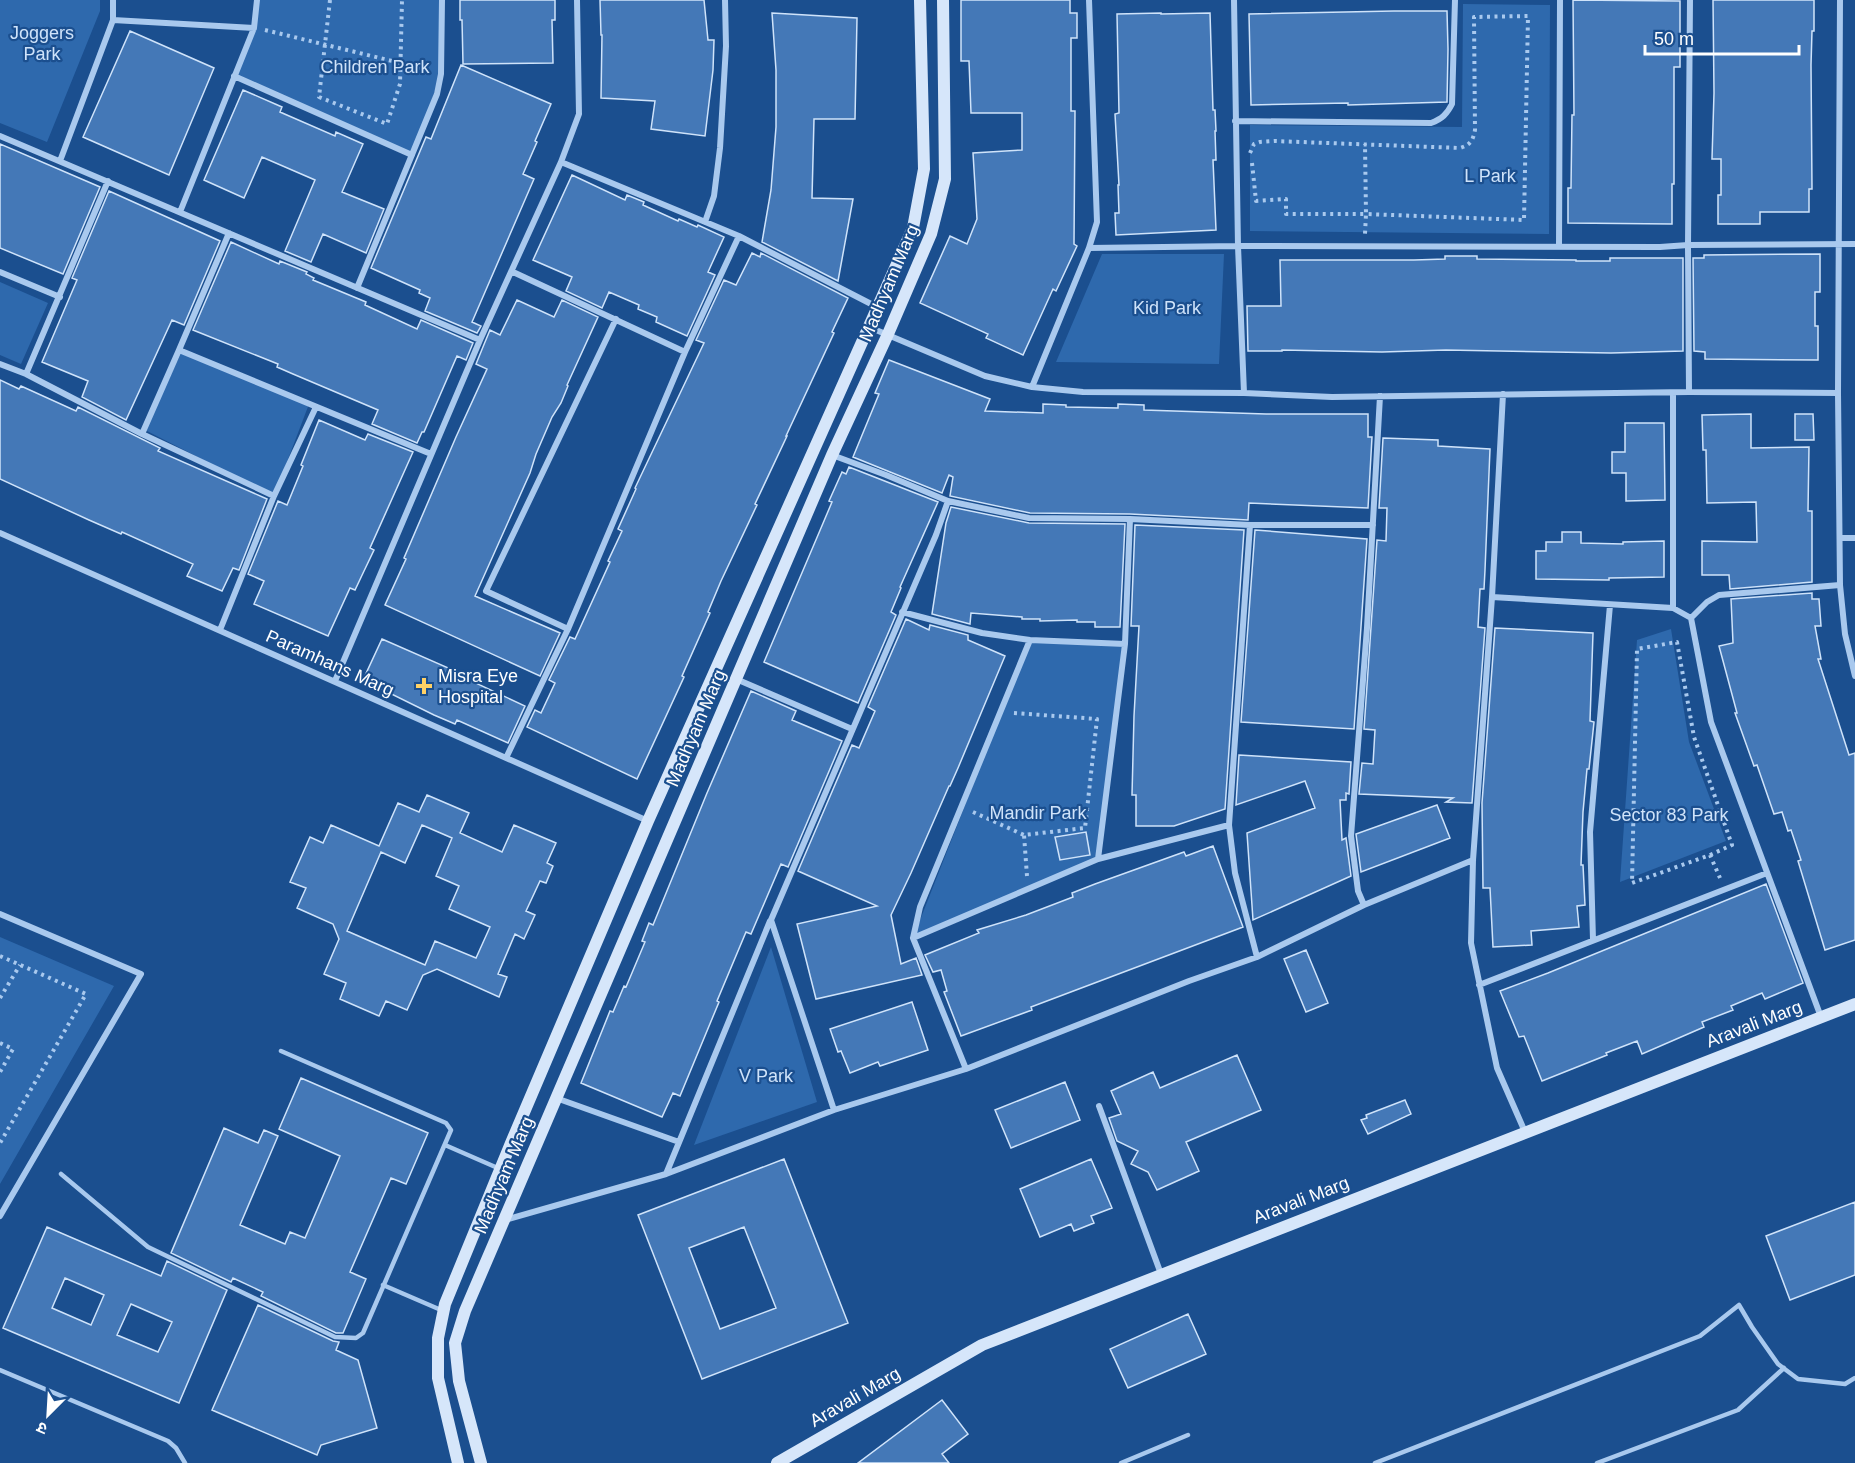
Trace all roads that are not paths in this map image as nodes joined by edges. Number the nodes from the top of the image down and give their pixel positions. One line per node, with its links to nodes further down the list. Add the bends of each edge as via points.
1 (112, 0): 14 (street)
2 (257, 0): 15 (street)
3 (442, 0): 19 (street, via 441,74)
4 (577, 0): 21 (street, via 579,114)
5 (725, 0): 24 (street, via 720,148 714,196)
6 (920, 0): 37 (street, Madhyam Marg, via 924,169 913,228)
7 (943, 0): 40 (street, Madhyam Marg, via 945,179 931,234)
8 (1089, 0): 32 (street, via 1097,222)
9 (1234, 0): 17 (street)
10 (1455, 0): 17 (street, via 1452,104 1441,120)
11 (1560, 0): 31 (street)
12 (1690, 0): 29 (street)
13 (1840, 0): 27 (street)
14 (113, 20): 15 (street); 20 (street)
15 (254, 28): 16 (street)
16 (234, 76): 19 (street); 23 (street)
17 (1235, 122): 30 (street)
18 (0, 136): 20 (street)
19 (412, 155): 35 (street)
20 (60, 161): 22 (street)
21 (561, 162): 24 (street); 34 (street)
22 (108, 181): 23 (street); 36 (street)
23 (180, 212): 25 (street)
24 (705, 222): 26 (street)
25 (228, 233): 35 (street); 42 (street)
26 (739, 236): 37 (street); 43 (street)
27 (1839, 244): 28 (street); 29 (street); 50 (street)
28 (1855, 244)
29 (1688, 245): 31 (street); 47 (street)
30 (1238, 246): 31 (street); 32 (street); 48 (street)
31 (1559, 247)
32 (1089, 249): 46 (street)
33 (0, 272): 36 (street)
34 (513, 272): 38 (street); 41 (street)
35 (357, 288): 41 (street)
36 (60, 297): 45 (street)
37 (877, 308): 39 (street, Madhyam Marg)
38 (616, 319): 43 (street); 71 (street, via 486,591)
39 (869, 327): 40 (street); 80 (street, Madhyam Marg)
40 (888, 334): 46 (street, via 985,376); 56 (street, Madhyam Marg)
41 (480, 340): 55 (street)
42 (179, 350): 53 (street); 54 (street)
43 (685, 352): 71 (street)
44 (0, 364): 45 (street)
45 (26, 374): 54 (street)
46 (1032, 387): 48 (street, via 1083,392)
47 (1689, 392): 49 (street); 50 (street)
48 (1244, 393): 52 (street)
49 (1673, 393): 51 (street); 68 (street)
50 (1838, 393): 63 (street)
51 (1503, 394): 52 (street); 66 (street)
52 (1380, 396): 61 (street)
53 (316, 407): 55 (street); 57 (street)
54 (142, 434): 57 (street)
55 (431, 454): 77 (street)
56 (832, 455): 58 (street); 76 (street, Madhyam Marg)
57 (274, 496): 72 (street)
58 (948, 501): 59 (street, via 1029,518); 69 (street)
59 (1130, 519): 60 (street); 74 (street)
60 (1250, 525): 61 (street); 81 (street)
61 (1373, 525): 85 (street, via 1351,836 1358,891)
62 (0, 533): 72 (street, Paramhans Marg)
63 (1840, 538): 64 (street); 65 (street)
64 (1855, 538)
65 (1840, 585): 70 (street, via 1719,595); 75 (street, via 1845,634)
66 (1492, 597): 67 (street); 83 (street)
67 (1610, 605): 68 (street); 89 (street, via 1590,832)
68 (1673, 608): 70 (street)
69 (902, 612): 73 (street, via 982,633); 78 (street)
70 (1691, 618): 84 (street, via 1711,722)
71 (568, 629): 79 (street)
72 (220, 630): 77 (street, Paramhans Marg)
73 (1030, 640): 74 (street); 88 (street, via 920,907)
74 (1125, 644): 82 (street)
75 (1855, 676)
76 (736, 679): 78 (street); 96 (street, Madhyam Marg)
77 (335, 681): 79 (street, Paramhans Marg)
78 (852, 729): 87 (street)
79 (506, 758): 80 (street, Paramhans Marg)
80 (648, 821): 102 (street, Madhyam Marg)
81 (1229, 825): 82 (street); 90 (street, via 1235,873)
82 (1098, 859): 88 (street)
83 (1473, 860): 85 (street); 91 (street, via 1471,943)
84 (1767, 873): 89 (street); 93 (street)
85 (1364, 905): 90 (street)
86 (0, 914): 105 (street, via 141,974)
87 (771, 920): 98 (street); 100 (street)
88 (913, 938): 95 (street)
89 (1593, 940): 91 (street)
90 (1257, 957): 95 (street)
91 (1479, 985): 99 (street, via 1497,1068)
92 (1855, 1004): 93 (street, Aravali Marg)
93 (1821, 1017): 99 (street, Aravali Marg)
94 (281, 1051): 101 (lane, via 446,1123 451,1130)
95 (966, 1069): 98 (street)
96 (556, 1098): 100 (street); 106 (street, Madhyam Marg)
97 (1099, 1106): 107 (street)
98 (834, 1110): 103 (street)
99 (1525, 1132): 107 (street, Aravali Marg)
100 (679, 1142): 103 (street)
101 (445, 1145): 102 (lane); 108 (lane)
102 (500, 1169): 109 (street, Madhyam Marg)
103 (666, 1173): 106 (street)
104 (61, 1174): 108 (lane, via 148,1247 335,1337 356,1338 363,1333)
105 (0, 1216)
106 (504, 1221): 116 (street, Madhyam Marg, via 455,1343 459,1381)
107 (1161, 1274): 117 (street, Aravali Marg, via 982,1344)
108 (383, 1286): 109 (lane)
109 (444, 1311): 115 (street, Madhyam Marg, via 438,1338 438,1378)
110 (1784, 1368): 112 (lane, via 1798,1379 1845,1384); 119 (lane, via 1739,1305 1700,1336); 120 (lane, via 1738,1410)
111 (0, 1370): 114 (lane, via 168,1441)
112 (1855, 1377)
113 (1188, 1435): 118 (lane)
114 (185, 1463)
115 (458, 1463)
116 (481, 1463)
117 (777, 1463)
118 (1121, 1463)
119 (1376, 1463)
120 (1597, 1463)

